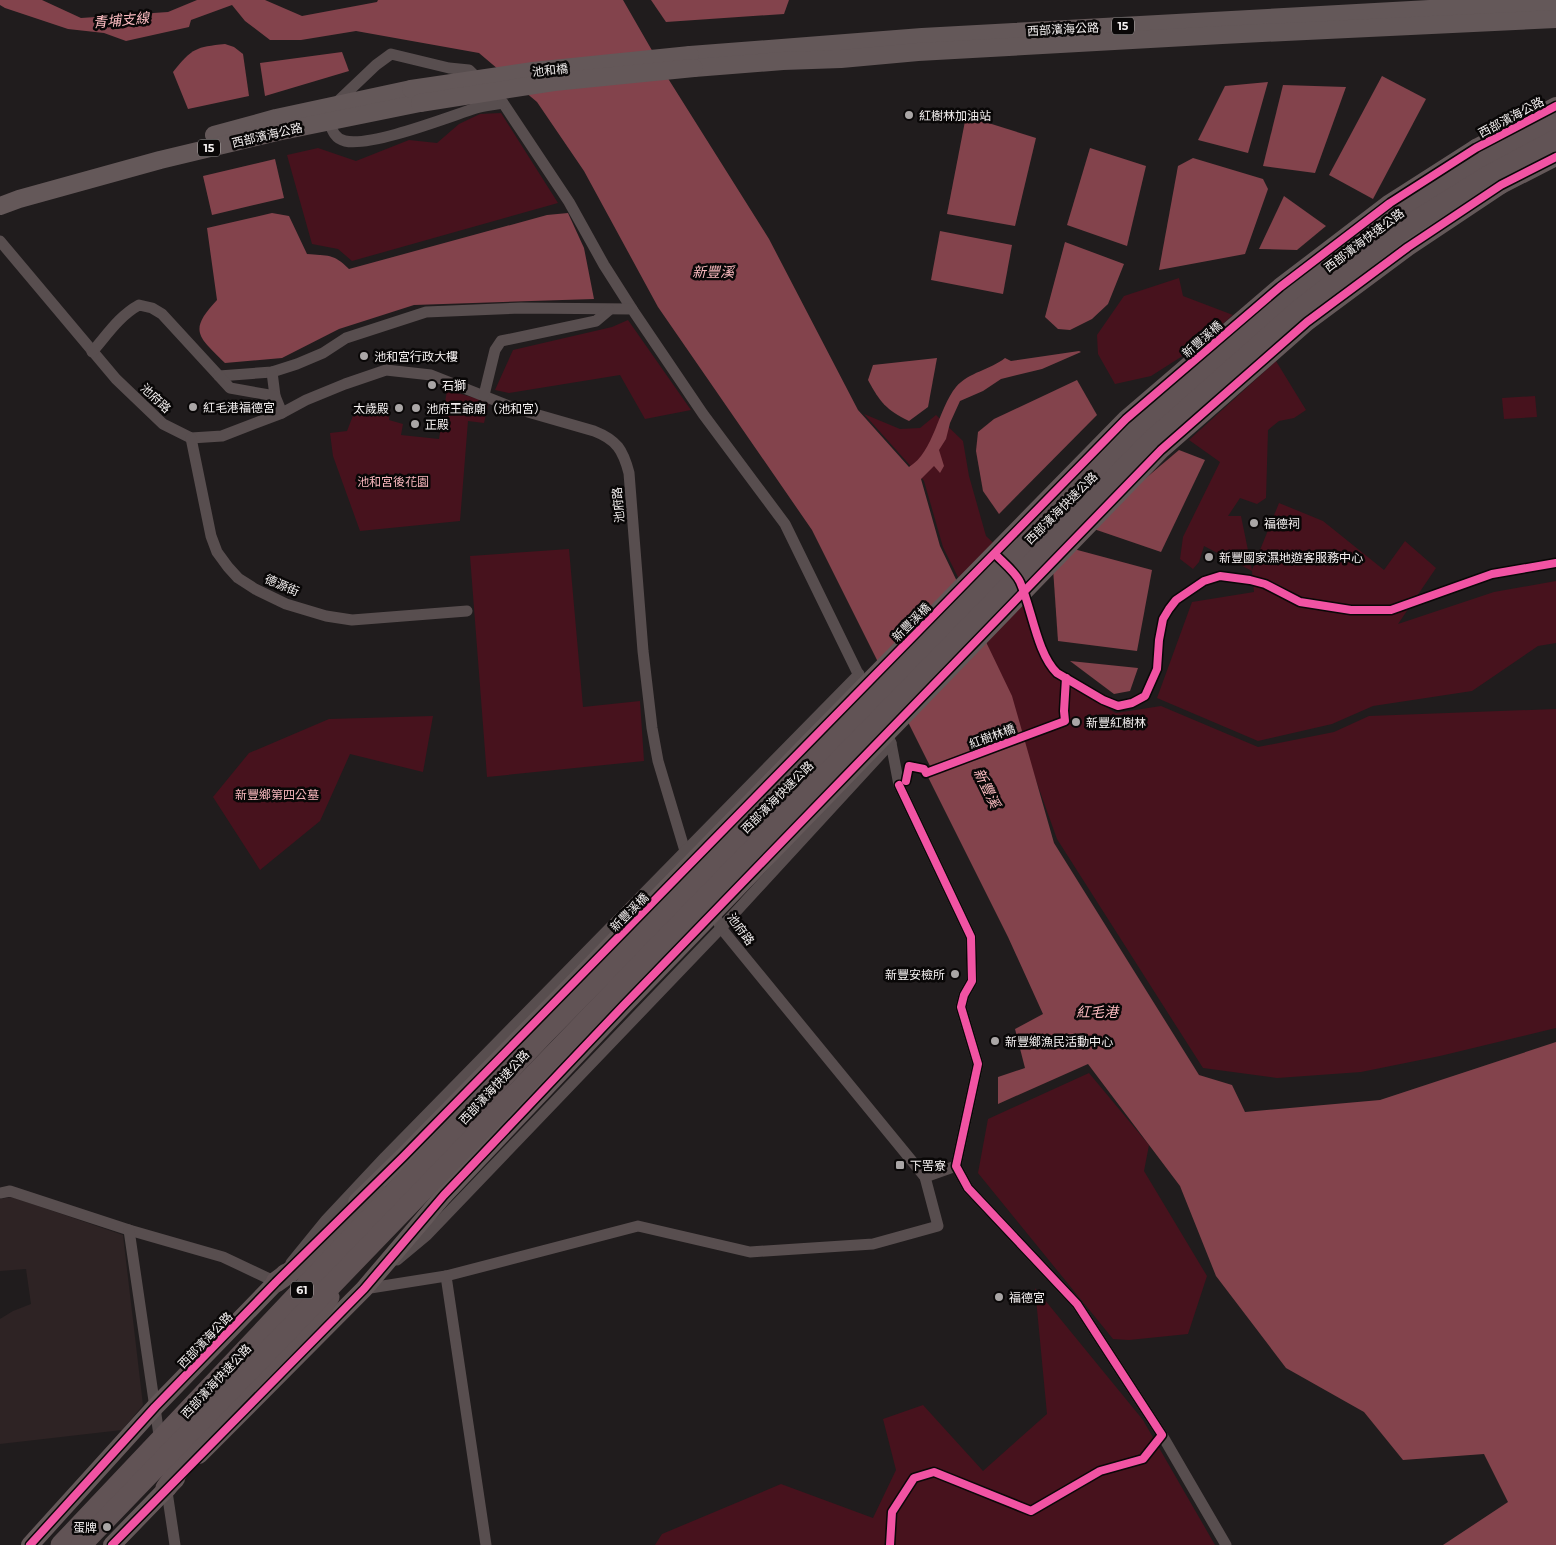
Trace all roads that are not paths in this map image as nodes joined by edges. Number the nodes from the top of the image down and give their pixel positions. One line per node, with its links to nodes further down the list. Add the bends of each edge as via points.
1 (1556, 2): 2 (main road, 西部濱海公路 / 15)
2 (1489, 14): 3 (main road, 西部濱海公路 / 15); 4 (main road, 西部濱海公路 / 15, via 841,59)
3 (1556, 19)
4 (692, 62): 6 (main road, 池和橋 / 15, bridge, via 554,82)
5 (482, 83): 7 (street); 9 (street); 10 (street, via 469,70 391,54 376,65)
6 (416, 96): 10 (main road, 西部濱海公路 / 15)
7 (503, 103): 9 (street); 18 (street, via 569,202)
8 (1556, 106): 13 (main road, 西部濱海公路 / 61)
9 (479, 107): 10 (street, via 362,142 344,141 332,133)
10 (331, 114): 15 (main road, 西部濱海公路 / 15, via 276,118); 16 (main road, 西部濱海公路 / 15, via 277,132 160,160)
11 (1556, 123): 34 (highway, 西部濱海快速公路 / 61, bridge, via 1484,161 1389,219 1284,301 1140,429)
12 (1556, 140): 40 (highway, 西部濱海快速公路 / 61, bridge, via 1490,175 1403,229 1298,311 1150,442)
13 (1476, 148): 35 (main road, 新豐溪橋 / 61, bridge, via 1390,203 1280,287 1126,419)
14 (1556, 157): 43 (main road, bridge, via 1501,184 1306,322 1161,450 624,1005 444,1195)
15 (0, 194)
16 (0, 206)
17 (0, 241): 20 (street, 池府路)
18 (632, 309): 19 (street); 28 (street, via 703,414 785,524)
19 (609, 310): 21 (street, via 520,308 426,312 346,338 323,353); 23 (street, via 596,321 501,341 495,350)
20 (92, 352): 22 (street, via 128,311 139,305 162,314); 26 (street, 池府路, via 162,424)
21 (272, 372): 22 (street); 24 (street)
22 (218, 376): 24 (street, via 230,388)
23 (484, 395): 25 (street, 池府路, via 431,375 386,370 306,400); 32 (street, 池府路, via 514,408 604,434 619,446 624,456 629,473 652,728 658,761)
24 (275, 396): 25 (street)
25 (282, 413): 26 (street, 池府路, via 222,436)
26 (191, 438): 27 (street, 德源街, via 217,552 238,578 255,589 286,604 352,620)
27 (466, 611)
28 (858, 674): 29 (street); 30 (street)
29 (814, 718): 31 (street); 32 (street)
30 (891, 743): 31 (street); 36 (street, via 899,784 971,937 972,982 961,1007 978,1064)
31 (866, 770): 33 (street)
32 (685, 851): 33 (street, 池府路); 42 (street, via 385,1157 326,1220)
33 (721, 928): 37 (street, 池府路); 43 (street, via 427,1235)
34 (544, 1034): 42 (highway, bridge, via 460,1112 327,1246); 48 (highway, 西部濱海快速公路 / 61, bridge)
35 (403, 1157): 42 (main road, 西部濱海公路 / 61)
36 (956, 1166): 37 (street); 53 (street, via 968,1188 1077,1304 1162,1435)
37 (925, 1177): 41 (street, via 938,1226 872,1244 750,1252 638,1226)
38 (0, 1192): 39 (street, via 10,1192)
39 (129, 1230): 42 (street, via 223,1257); 44 (street)
40 (349, 1268): 45 (highway, bridge, via 305,1331 203,1436); 49 (highway, 西部濱海快速公路 / 61, bridge)
41 (446, 1276): 43 (street); 52 (street)
42 (276, 1282): 44 (main road, 西部濱海公路 / 61)
43 (364, 1289): 45 (main road)
44 (155, 1407): 45 (street); 46 (main road, 西部濱海公路 / 61)
45 (166, 1488): 50 (main road); 51 (street)
46 (35, 1539): 47 (main road, 西部濱海公路)
47 (22, 1545)
48 (61, 1545)
49 (82, 1545)
50 (112, 1545)
51 (175, 1545)
52 (486, 1545)
53 (1226, 1545)

